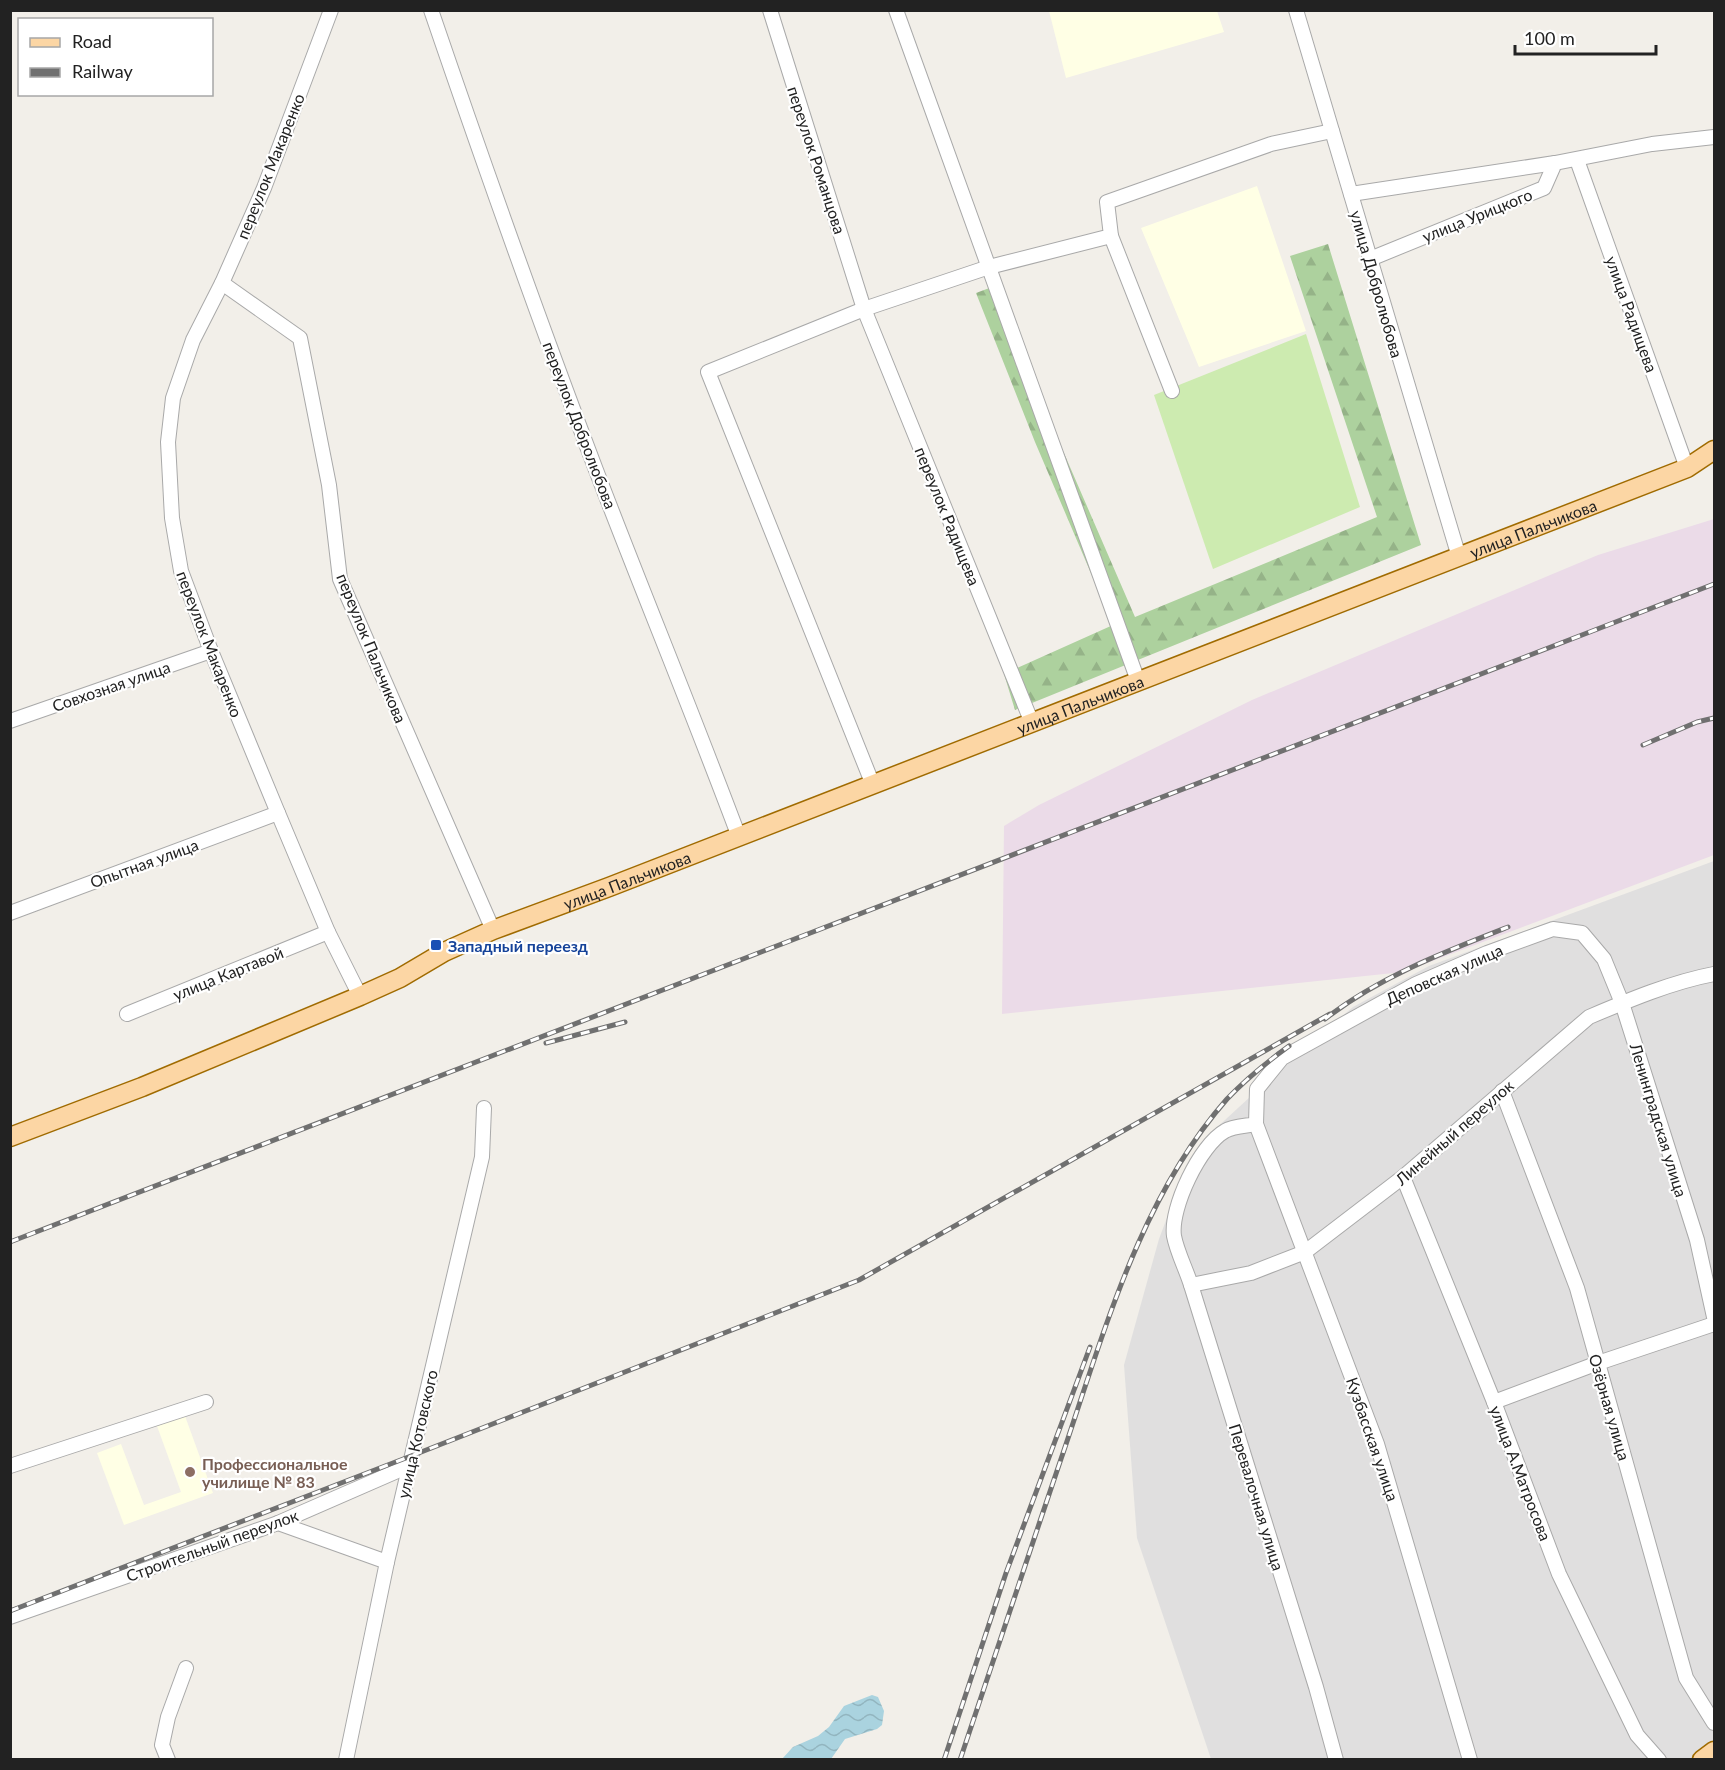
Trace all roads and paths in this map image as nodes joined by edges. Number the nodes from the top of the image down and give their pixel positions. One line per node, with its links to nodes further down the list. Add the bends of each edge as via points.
1 (331, 10): 14 (street, переулок Макаренко, via 264,188)
2 (431, 10): 26 (street, переулок Добролюбова, via 523,274)
3 (770, 10): 15 (street, переулок Романцова)
4 (896, 10): 13 (street)
5 (1296, 10): 6 (street, улица Добролюбова)
6 (1332, 131): 10 (street, улица Добролюбова); 11 (street, via 1271,144 1107,202)
7 (1714, 137): 8 (street, via 1652,144)
8 (1577, 160): 9 (street); 18 (street, улица Радищева)
9 (1555, 163): 10 (street); 12 (street, улица Урицкого, via 1544,188)
10 (1351, 194): 12 (street, улица Добролюбова)
11 (1111, 236): 13 (street); 16 (street)
12 (1370, 259): 19 (street, улица Добролюбова)
13 (989, 267): 15 (street); 21 (street)
14 (222, 283): 20 (street, переулок Макаренко, via 193,340 173,398 168,442 172,518 181,571); 28 (street, переулок Пальчикова, via 300,338 329,485 340,579)
15 (864, 309): 23 (street, переулок Радищева); 24 (street, via 708,372)
16 (1172, 391)
17 (1714, 450): 18 (main road, улица Пальчикова)
18 (1687, 468): 19 (main road, улица Пальчикова)
19 (1459, 557): 21 (main road, улица Пальчикова)
20 (211, 651): 22 (street, Совхозная улица); 25 (street, переулок Макаренко)
21 (1138, 681): 23 (main road, улица Пальчикова)
22 (10, 722)
23 (1032, 723): 24 (main road, улица Пальчикова)
24 (873, 785): 26 (main road, улица Пальчикова)
25 (278, 813): 27 (street, Опытная улица); 29 (street, переулок Макаренко)
26 (739, 837): 28 (main road, улица Пальчикова)
27 (10, 913)
28 (493, 930): 32 (main road, улица Пальчикова)
29 (328, 932): 32 (street, переулок Макаренко); 34 (street, улица Картавой)
30 (1582, 933): 33 (street, Ленинградская улица, via 1604,959); 37 (street, Деповская улица, via 1553,929 1487,953 1416,984 1282,1058 1257,1089)
31 (1714, 974): 33 (street, Линейный переулок)
32 (360, 996): 38 (main road, улица Пальчикова)
33 (1622, 1003): 35 (street, Линейный переулок, via 1589,1017); 42 (street, Ленинградская улица, via 1697,1240)
34 (127, 1014)
35 (1502, 1091): 39 (street, Линейный переулок); 44 (street, Озёрная улица, via 1577,1288)
36 (484, 1108): 47 (street, улица Котовского, via 482,1157)
37 (1256, 1124): 40 (street, Кузбасская улица); 41 (street, Перевалочная улица, via 1225,1130 1210,1144 1189,1177 1175,1211 1174,1236)
38 (10, 1137)
39 (1403, 1177): 40 (street, Линейный переулок); 46 (street, улица А.Матросова)
40 (1305, 1252): 41 (street, Линейный переулок, via 1251,1273); 58 (street, Кузбасская улица, via 1377,1444)
41 (1191, 1285): 57 (street, Перевалочная улица)
42 (1714, 1317)
43 (1714, 1324): 44 (street)
44 (1598, 1363): 46 (street); 53 (street, Озёрная улица, via 1686,1678)
45 (206, 1402): 48 (street)
46 (1494, 1402): 59 (street, улица А.Матросова, via 1560,1574 1638,1735)
47 (411, 1465): 49 (street, Строительный переулок); 50 (street, улица Котовского)
48 (10, 1467)
49 (278, 1523): 50 (street); 51 (street, Строительный переулок)
50 (387, 1562): 56 (street, улица Котовского)
51 (10, 1617)
52 (186, 1668): 55 (street, via 162,1745)
53 (1714, 1723)
54 (1714, 1751): 60 (main road)
55 (168, 1760)
56 (346, 1760)
57 (1336, 1760)
58 (1470, 1760)
59 (1659, 1760)
60 (1702, 1760)

